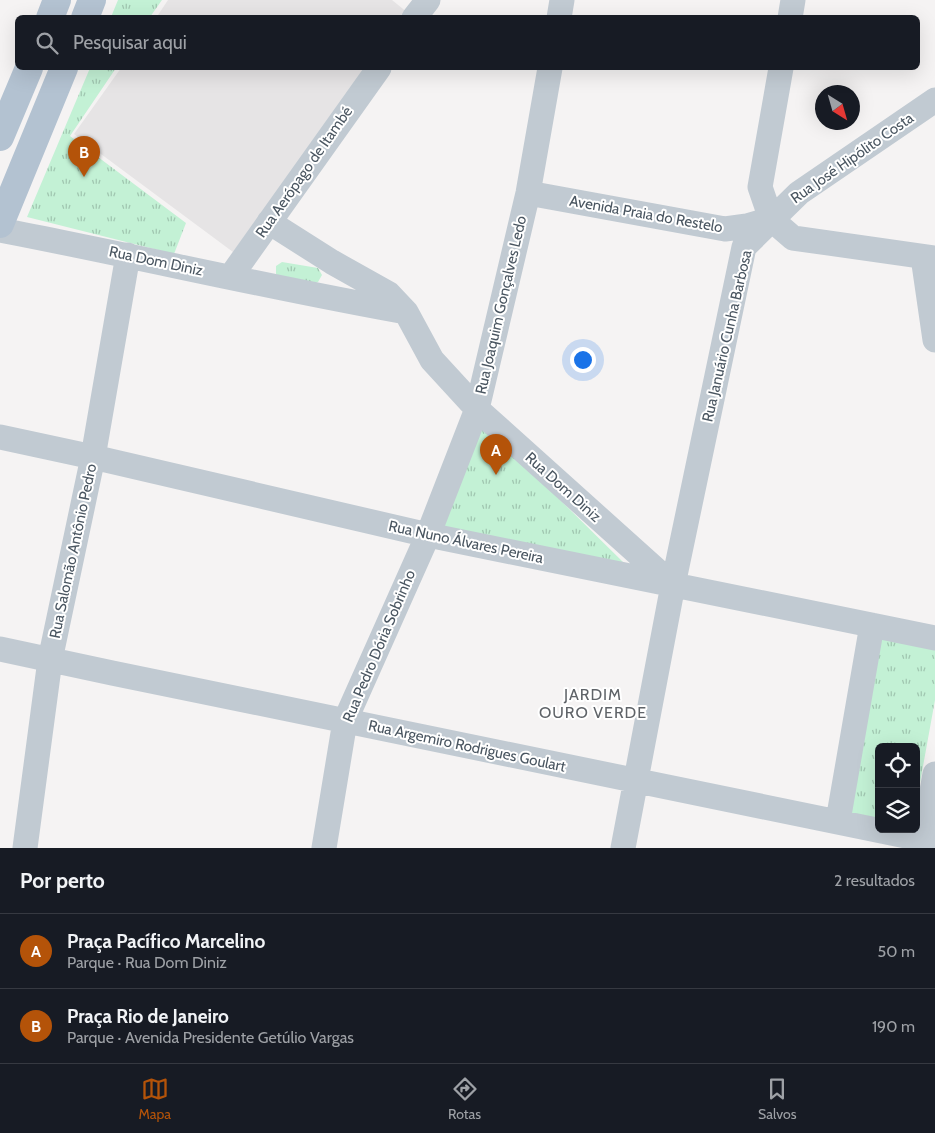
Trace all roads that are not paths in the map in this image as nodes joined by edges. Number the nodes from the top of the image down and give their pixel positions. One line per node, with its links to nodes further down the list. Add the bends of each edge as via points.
1 (57, 0): 5 (main road)
2 (92, 0): 6 (main road)
3 (562, 0): 7 (street)
4 (793, 0): 8 (street)
5 (51, 15)
6 (86, 15)
7 (560, 15)
8 (790, 15)
9 (28, 70): 15 (main road)
10 (63, 70): 19 (main road)
11 (378, 70): 18 (street, Rua Aerópago de Itambé)
12 (550, 70): 16 (street, Rua Joaquim Gonçalves Ledo)
13 (781, 70): 17 (street, via 760,186)
14 (935, 100): 17 (street, Rua José Hipólito Costa, via 798,193)
15 (0, 137)
16 (528, 193): 17 (street, Avenida Praia do Restelo, via 725,229); 28 (street, Rua Joaquim Gonçalves Ledo)
17 (771, 219): 22 (street, via 793,238); 32 (street, Rua Januário Cunha Barbosa, via 744,247)
18 (268, 222): 23 (street, Rua Dom Diniz); 24 (street, Rua Aerópago de Itambé)
19 (0, 224)
20 (0, 230): 21 (street, Rua Dom Diniz)
21 (128, 255): 24 (street, Rua Dom Diniz); 30 (street, Rua Salomão Antônio Pedro)
22 (929, 257): 27 (street)
23 (332, 262): 25 (street, via 326,286); 26 (street, Rua Dom Diniz, via 389,294)
24 (231, 276): 25 (street, Rua Dom Diniz)
25 (312, 295): 26 (street, Rua Dom Diniz)
26 (406, 312): 28 (street, Rua Dom Diniz, via 432,360)
27 (935, 340)
28 (476, 409): 31 (street, Rua Joaquim Gonçalves Ledo); 32 (street, Rua Dom Diniz)
29 (0, 437): 30 (street, Rua Nuno Álvares Pereira)
30 (93, 457): 31 (street, Rua Nuno Álvares Pereira); 36 (street, Rua Salomão Antônio Pedro)
31 (428, 535): 32 (street, Rua Nuno Álvares Pereira); 37 (street, Rua Pedro Dória Sobrinho)
32 (673, 585): 33 (street, Rua Nuno Álvares Pereira); 39 (street, Rua Januário Cunha Barbosa)
33 (872, 625): 34 (street, Rua Nuno Álvares Pereira); 40 (street)
34 (935, 638)
35 (0, 649): 36 (street, Rua Argemiro Rodrigues Goulart)
36 (50, 660): 37 (street, Rua Argemiro Rodrigues Goulart); 42 (street, Rua Salomão Antônio Pedro)
37 (345, 721): 39 (street, Rua Argemiro Rodrigues Goulart); 43 (street, Rua Pedro Dória Sobrinho)
38 (935, 774): 41 (street)
39 (637, 782): 40 (street, Rua Argemiro Rodrigues Goulart); 44 (street, Rua Januário Cunha Barbosa)
40 (838, 821): 41 (street, Rua Argemiro Rodrigues Goulart)
41 (927, 843)
42 (25, 848)
43 (324, 848)
44 (623, 848)

